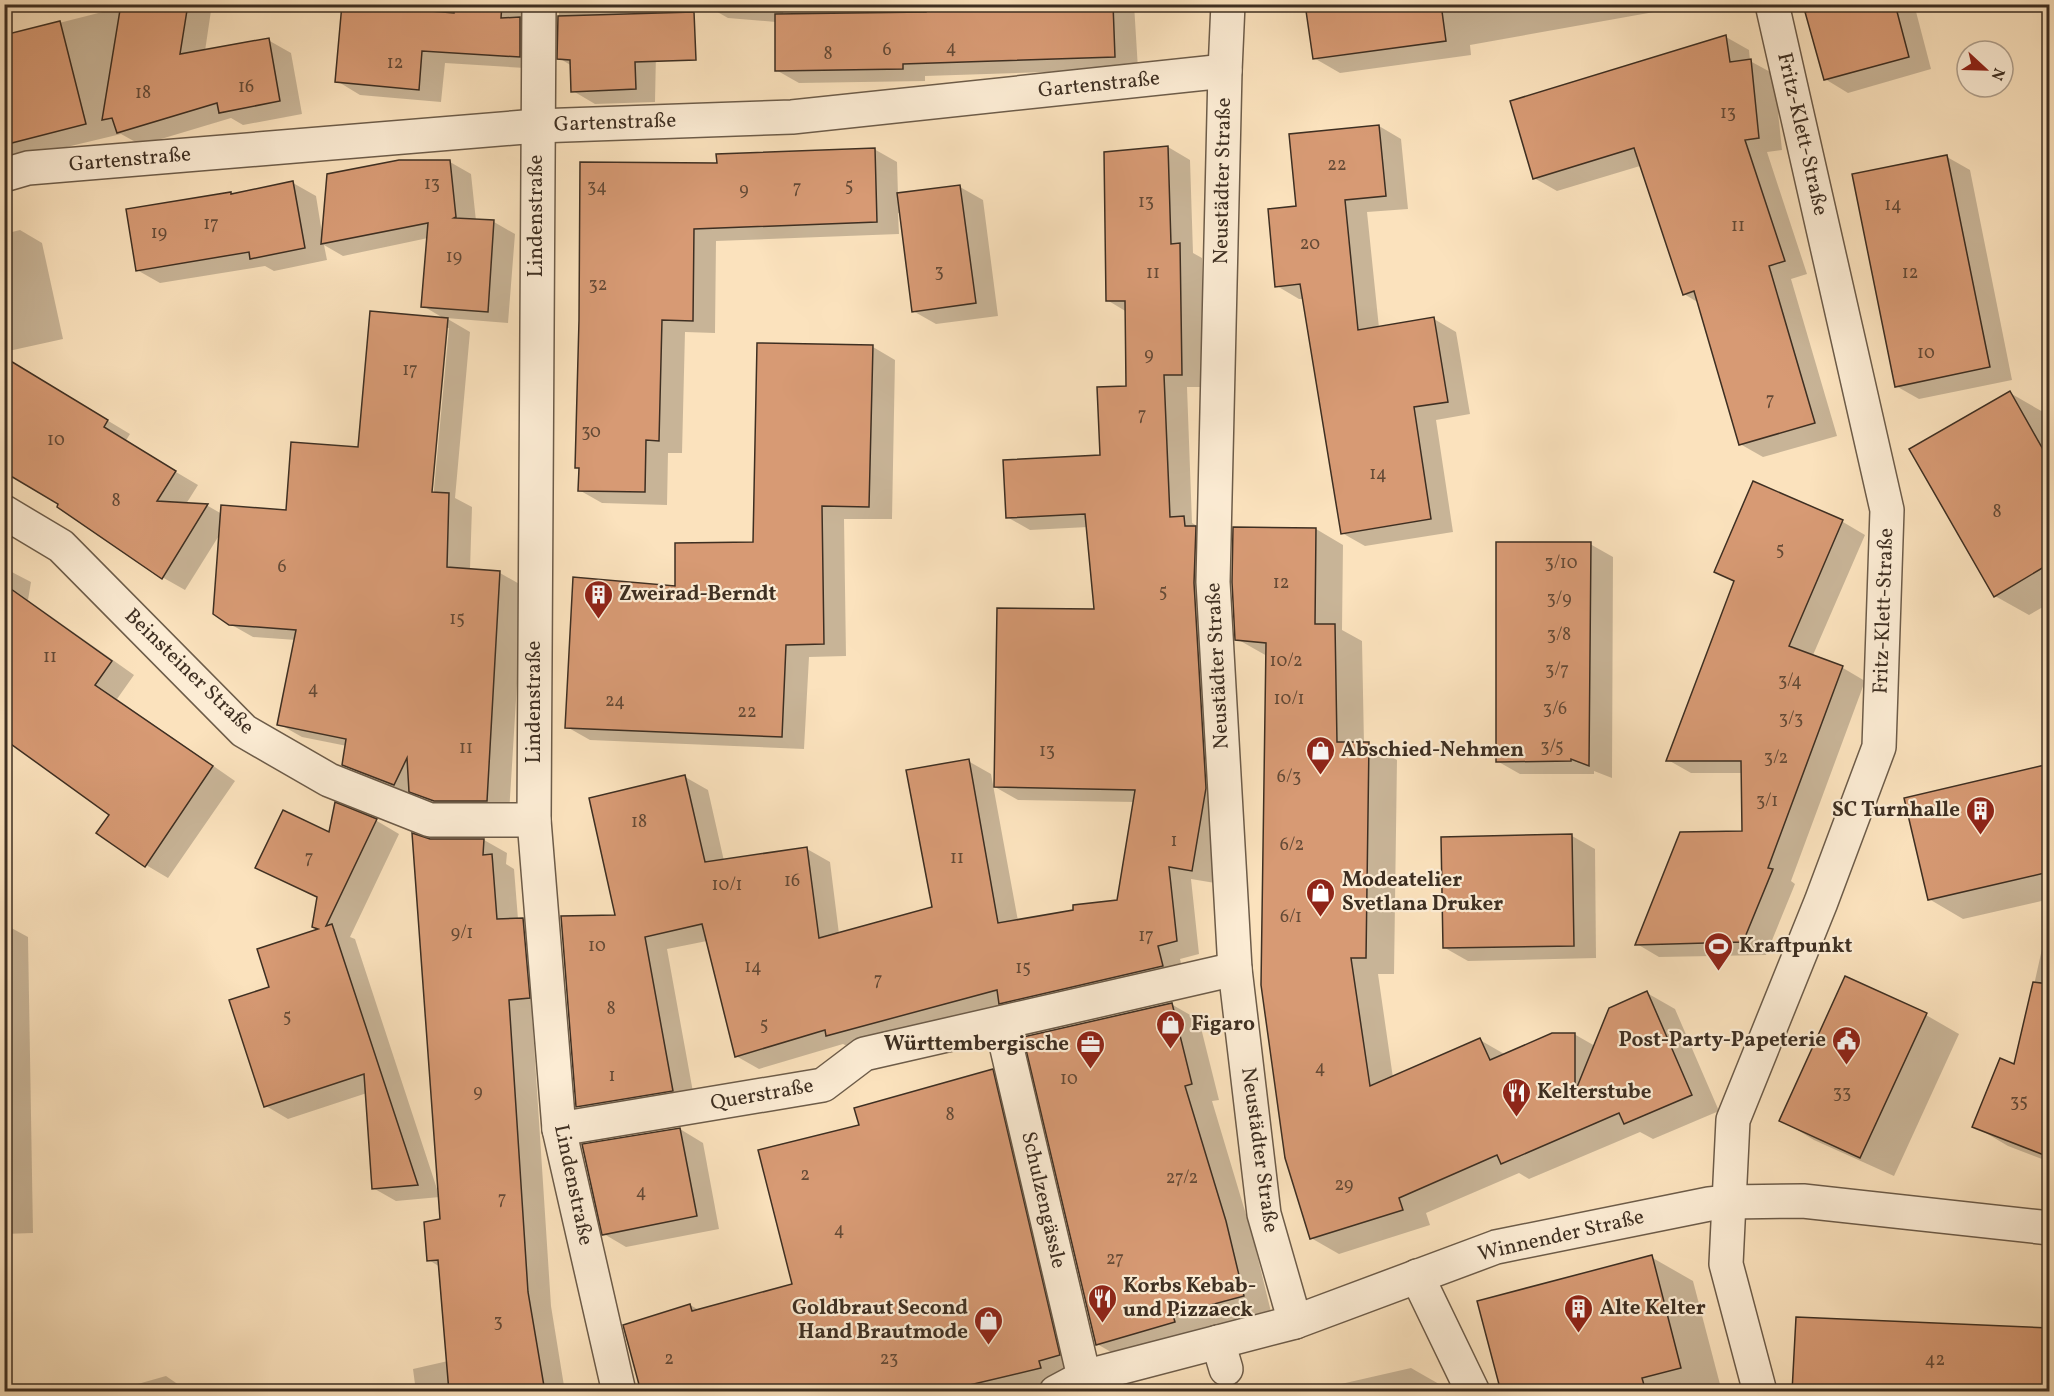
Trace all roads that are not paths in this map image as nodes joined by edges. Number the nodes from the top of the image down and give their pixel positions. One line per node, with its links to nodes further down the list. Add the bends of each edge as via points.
1 (539, 4): 5 (street, Lindenstraße)
2 (1228, 4): 4 (street, Neustädter Straße)
3 (1772, 4): 12 (street, Fritz-Klett-Straße, via 1887,510 1880,735 1862,797 1733,1120)
4 (1225, 71): 5 (street, Gartenstraße, via 792,117); 9 (street, Neustädter Straße, via 1213,582)
5 (537, 126): 6 (street, Gartenstraße, via 28,168); 8 (street, Lindenstraße)
6 (4, 176)
7 (4, 512): 8 (street, Beinsteiner Straße, via 61,546 244,731 329,780 430,820)
8 (534, 820): 11 (street, Lindenstraße)
9 (1235, 969): 10 (street, Querstraße); 15 (street, Neustädter Straße, via 1264,1214)
10 (1001, 1023): 11 (street, Querstraße, via 864,1054 823,1085); 16 (street, Schulzengässle)
11 (559, 1129): 17 (street, Lindenstraße)
12 (1729, 1202): 13 (street, Winnender Straße, via 1803,1201); 14 (street, Winnender Straße, via 1496,1247); 19 (street, Fritz-Klett-Straße, via 1726,1264)
13 (2049, 1228)
14 (1417, 1276): 15 (street, Winnender Straße); 18 (street)
15 (1295, 1322): 16 (street, Winnender Straße, via 1222,1355)
16 (1070, 1384)
17 (619, 1392)
18 (1473, 1392)
19 (1760, 1392)

